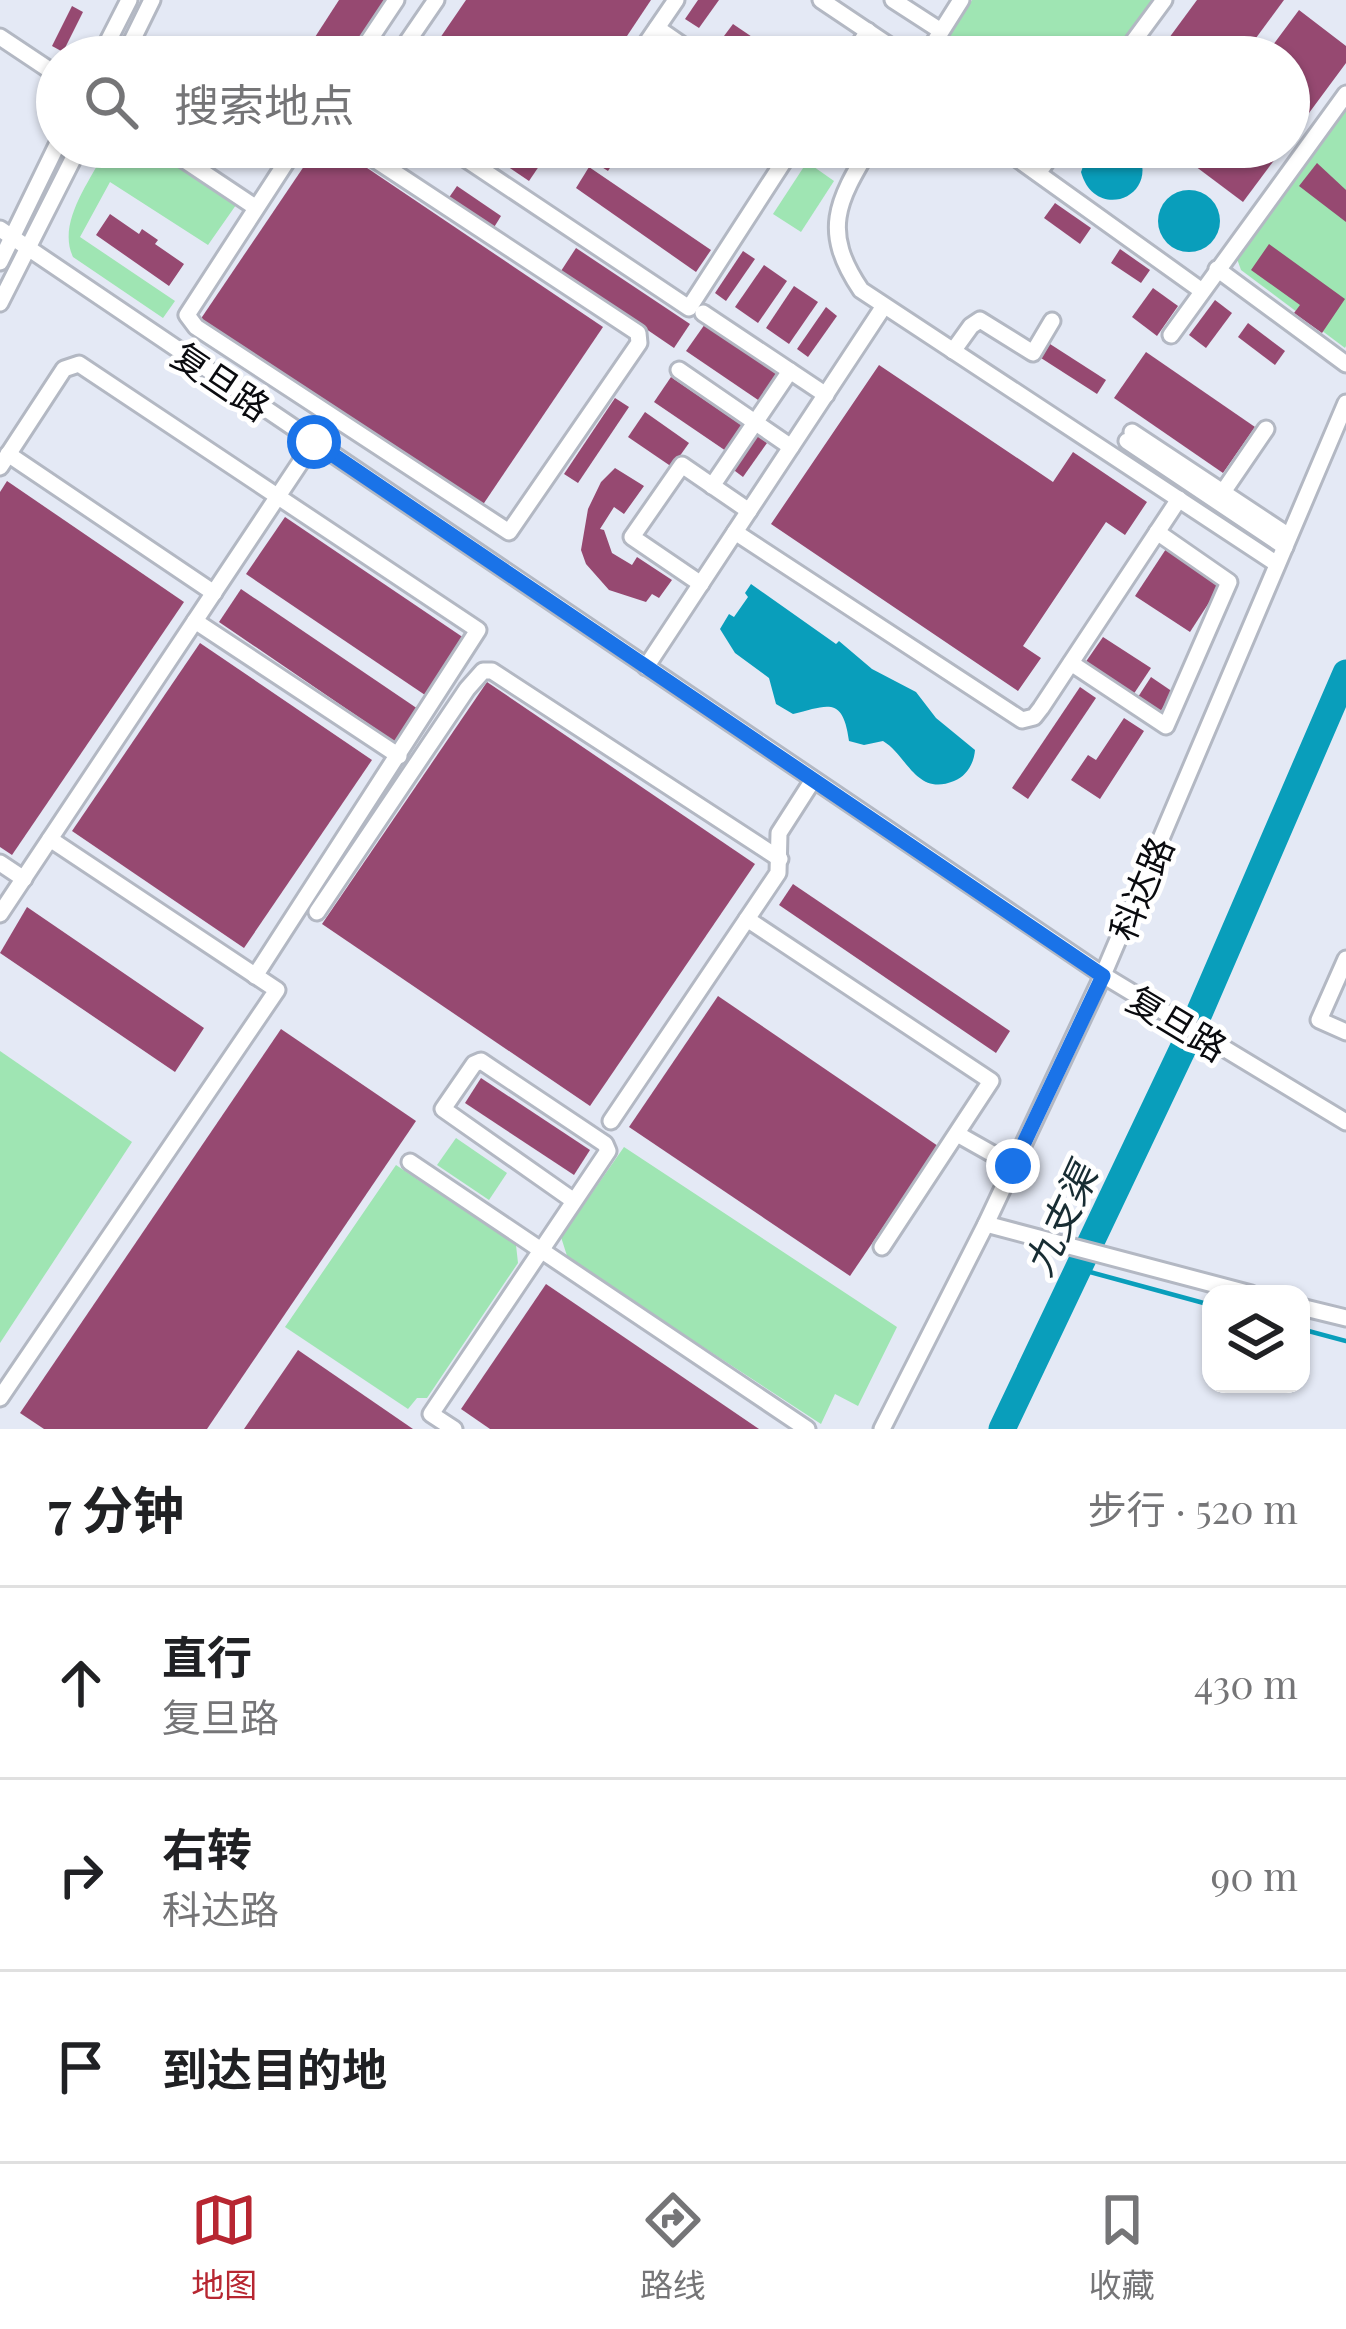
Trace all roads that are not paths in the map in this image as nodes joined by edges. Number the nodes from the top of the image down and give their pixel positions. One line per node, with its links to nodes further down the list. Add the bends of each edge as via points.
1 (129, 0): 13 (street)
2 (152, 0): 14 (street)
3 (396, 0): 15 (street)
4 (436, 0): 16 (street)
5 (676, 0): 10 (street)
6 (821, 0): 11 (street)
7 (893, 0): 12 (street)
8 (961, 0): 12 (street)
9 (1164, 0): 22 (street)
10 (657, 28): 17 (street); 18 (street)
11 (868, 31): 19 (street); 20 (street)
12 (941, 31): 21 (street)
13 (111, 36)
14 (134, 36)
15 (372, 36)
16 (411, 36)
17 (651, 36)
18 (669, 36)
19 (865, 36)
20 (875, 36)
21 (938, 36)
22 (1137, 36)
23 (0, 37): 24 (street)
24 (36, 61)
25 (1346, 94): 26 (street)
26 (1310, 143)
27 (44, 168): 40 (street)
28 (68, 168): 41 (street)
29 (196, 168): 39 (street)
30 (282, 168): 39 (street)
31 (388, 168): 66 (street, via 638,333 639,343)
32 (479, 168): 33 (street, via 689,308)
33 (779, 168)
34 (858, 168): 46 (street, via 836,221 852,276)
35 (1031, 168): 38 (street)
36 (1042, 168): 38 (street)
37 (1291, 168): 43 (street)
38 (1038, 173): 44 (street)
39 (255, 207): 66 (street, via 187,316)
40 (6, 233): 41 (street, 复旦路); 42 (street)
41 (28, 249): 45 (street); 58 (street, 复旦路)
42 (0, 262)
43 (1217, 269): 44 (street); 51 (street)
44 (1202, 291): 49 (street)
45 (0, 304)
46 (884, 306): 50 (street); 54 (street)
47 (703, 313): 53 (street)
48 (1052, 321): 50 (street, via 1033,353 980,320)
49 (1171, 334)
50 (953, 352): 64 (street)
51 (1346, 364)
52 (679, 370): 56 (street)
53 (790, 371): 54 (street); 56 (street)
54 (826, 395): 59 (street)
55 (1346, 403): 69 (street, 科达路)
56 (756, 422): 59 (street); 61 (street)
57 (1266, 429): 62 (street)
58 (314, 442): 63 (street); 70 (street, 复旦路)
59 (791, 447): 65 (street)
60 (4, 460): 63 (street, via 64,370 79,364); 73 (street)
61 (712, 486): 65 (street); 72 (street, via 682,465 632,537)
62 (1223, 492): 69 (street); 69 (street, via 1129,437)
63 (279, 496): 73 (street); 77 (street, via 478,630)
64 (1178, 499): 68 (street); 71 (street)
65 (749, 511): 67 (street)
66 (509, 532): 70 (street)
67 (735, 532): 72 (street); 75 (street, via 1022,719 1041,709)
68 (1157, 532): 75 (street); 75 (street, via 1229,582 1166,726)
69 (1287, 542): 71 (street, 科达路)
70 (490, 561): 76 (street, 复旦路)
71 (1277, 564): 88 (street, 科达路)
72 (701, 584): 76 (street)
73 (214, 593): 74 (street)
74 (195, 621): 77 (street); 79 (street)
75 (1071, 663)
76 (646, 667): 78 (street, 复旦路)
77 (399, 756): 87 (street)
78 (813, 780): 80 (street, via 779,833); 88 (street, 复旦路)
79 (50, 839): 82 (street); 87 (street)
80 (780, 859): 83 (street, via 483,671); 85 (street)
81 (0, 863): 82 (street)
82 (24, 879): 84 (street)
83 (317, 912)
84 (0, 914)
85 (746, 919): 90 (street); 92 (street, via 991,1081)
86 (1346, 959): 89 (street, via 1319,1019)
87 (256, 976): 102 (street, via 277,990)
88 (1103, 976): 91 (street, 复旦路); 94 (street, 科达路)
89 (1346, 1032)
90 (611, 1121)
91 (1346, 1122)
92 (958, 1135): 94 (street); 97 (street)
93 (410, 1162): 98 (street)
94 (1013, 1166): 96 (street, 科达路)
95 (574, 1202): 95 (street, via 605,1144 481,1061 474,1064 442,1109); 98 (street)
96 (986, 1224): 99 (street); 105 (street, 科达路)
97 (882, 1247)
98 (541, 1250): 103 (street, via 430,1414); 104 (street)
99 (1215, 1285)
100 (1310, 1308): 101 (street)
101 (1346, 1318)
102 (0, 1398)
103 (454, 1429)
104 (807, 1429)
105 (882, 1429)

